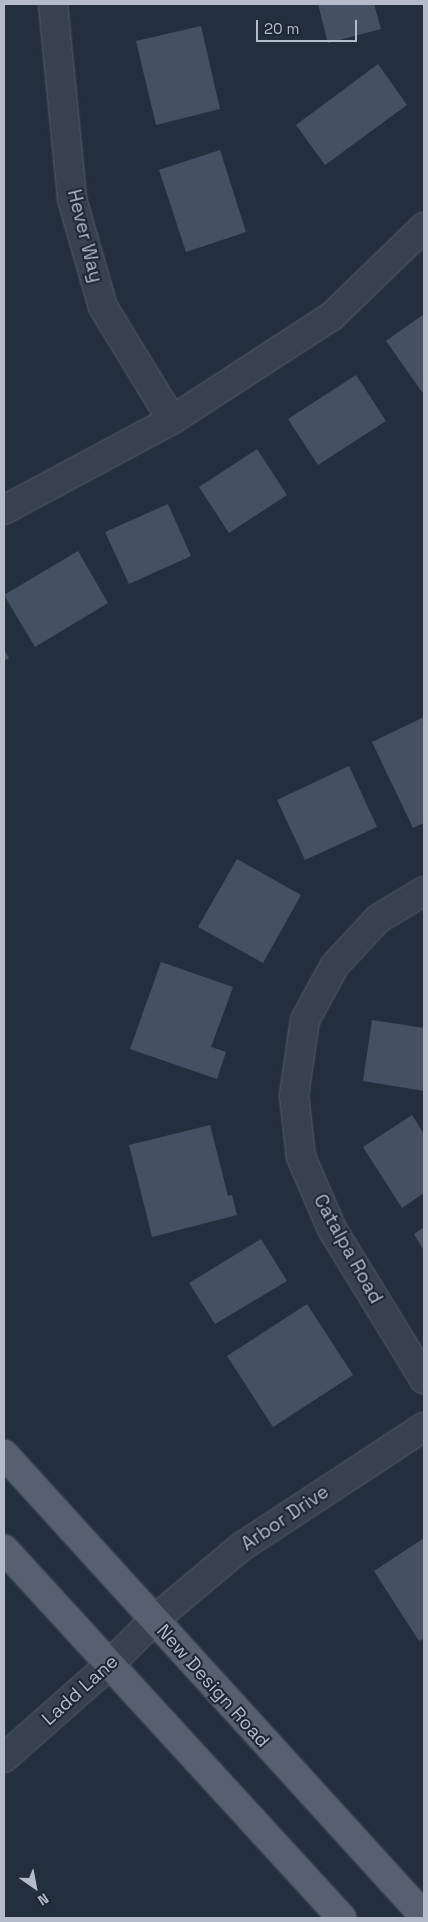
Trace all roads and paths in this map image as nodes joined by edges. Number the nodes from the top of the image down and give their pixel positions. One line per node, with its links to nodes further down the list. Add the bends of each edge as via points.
1 (53, 4): 3 (street, Hever Way, via 72,199 103,307)
2 (424, 227): 3 (street, via 332,316)
3 (172, 420): 4 (street)
4 (4, 510)
5 (424, 891): 6 (street, Catalpa Road, via 378,919 335,965 306,1020 294,1095 301,1158 332,1229)
6 (424, 1379)
7 (424, 1427): 10 (street, Arbor Drive, via 241,1547)
8 (4, 1454): 10 (main road, New Design Road)
9 (4, 1549): 11 (main road)
10 (154, 1620): 11 (street, Ladd Lane); 13 (main road, New Design Road)
11 (108, 1666): 12 (street, Ladd Lane); 14 (main road)
12 (4, 1758)
13 (424, 1916)
14 (342, 1918)

